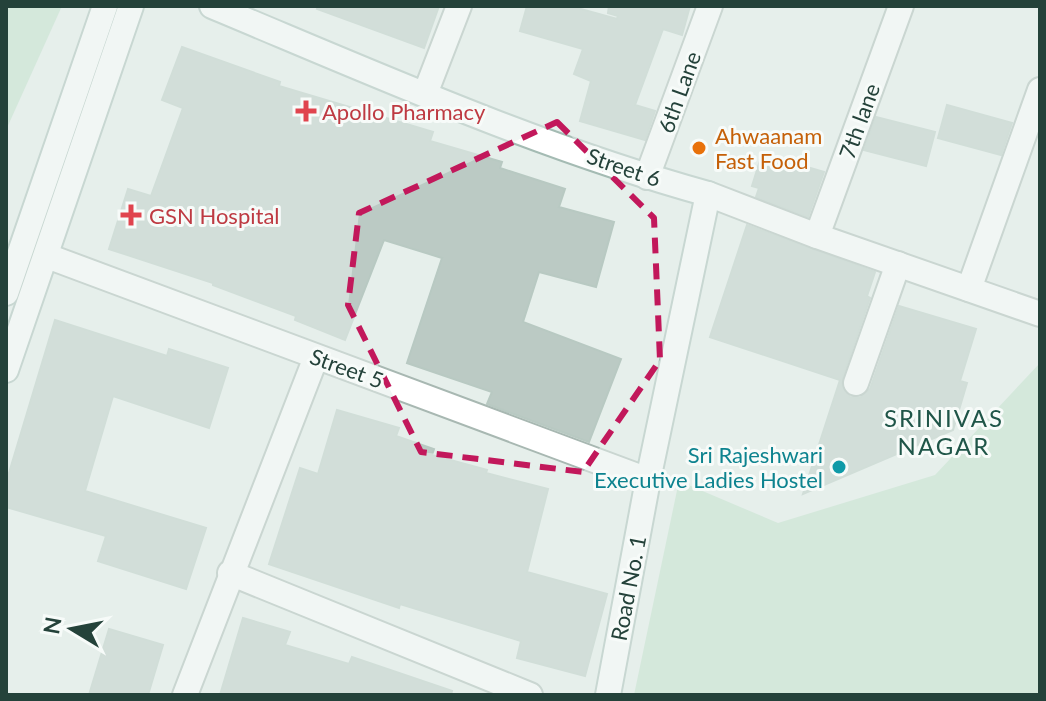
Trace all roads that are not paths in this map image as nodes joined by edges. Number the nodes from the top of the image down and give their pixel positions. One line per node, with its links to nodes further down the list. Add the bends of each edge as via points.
1 (105, 6): 15 (street)
2 (131, 6): 12 (street)
3 (212, 6): 8 (street, Street 6)
4 (459, 6): 8 (street)
5 (710, 6): 9 (street, 6th Lane)
6 (901, 6): 11 (street, 7th lane)
7 (1040, 90): 14 (street)
8 (425, 94): 9 (street, Street 6)
9 (647, 177): 10 (street, Street 6)
10 (708, 194): 11 (street, Street 6); 20 (street, Road No. 1)
11 (817, 236): 13 (street, Street 6)
12 (47, 256): 17 (street, Street 5); 18 (street)
13 (898, 264): 14 (street, Street 6); 19 (street)
14 (969, 289): 16 (street, Street 6)
15 (6, 293)
16 (1040, 314)
17 (316, 357): 20 (street, Street 5); 21 (street)
18 (6, 370)
19 (856, 383)
20 (648, 480): 24 (street, Road No. 1)
21 (230, 573): 22 (street); 23 (street)
22 (185, 695)
23 (530, 695)
24 (608, 695)

